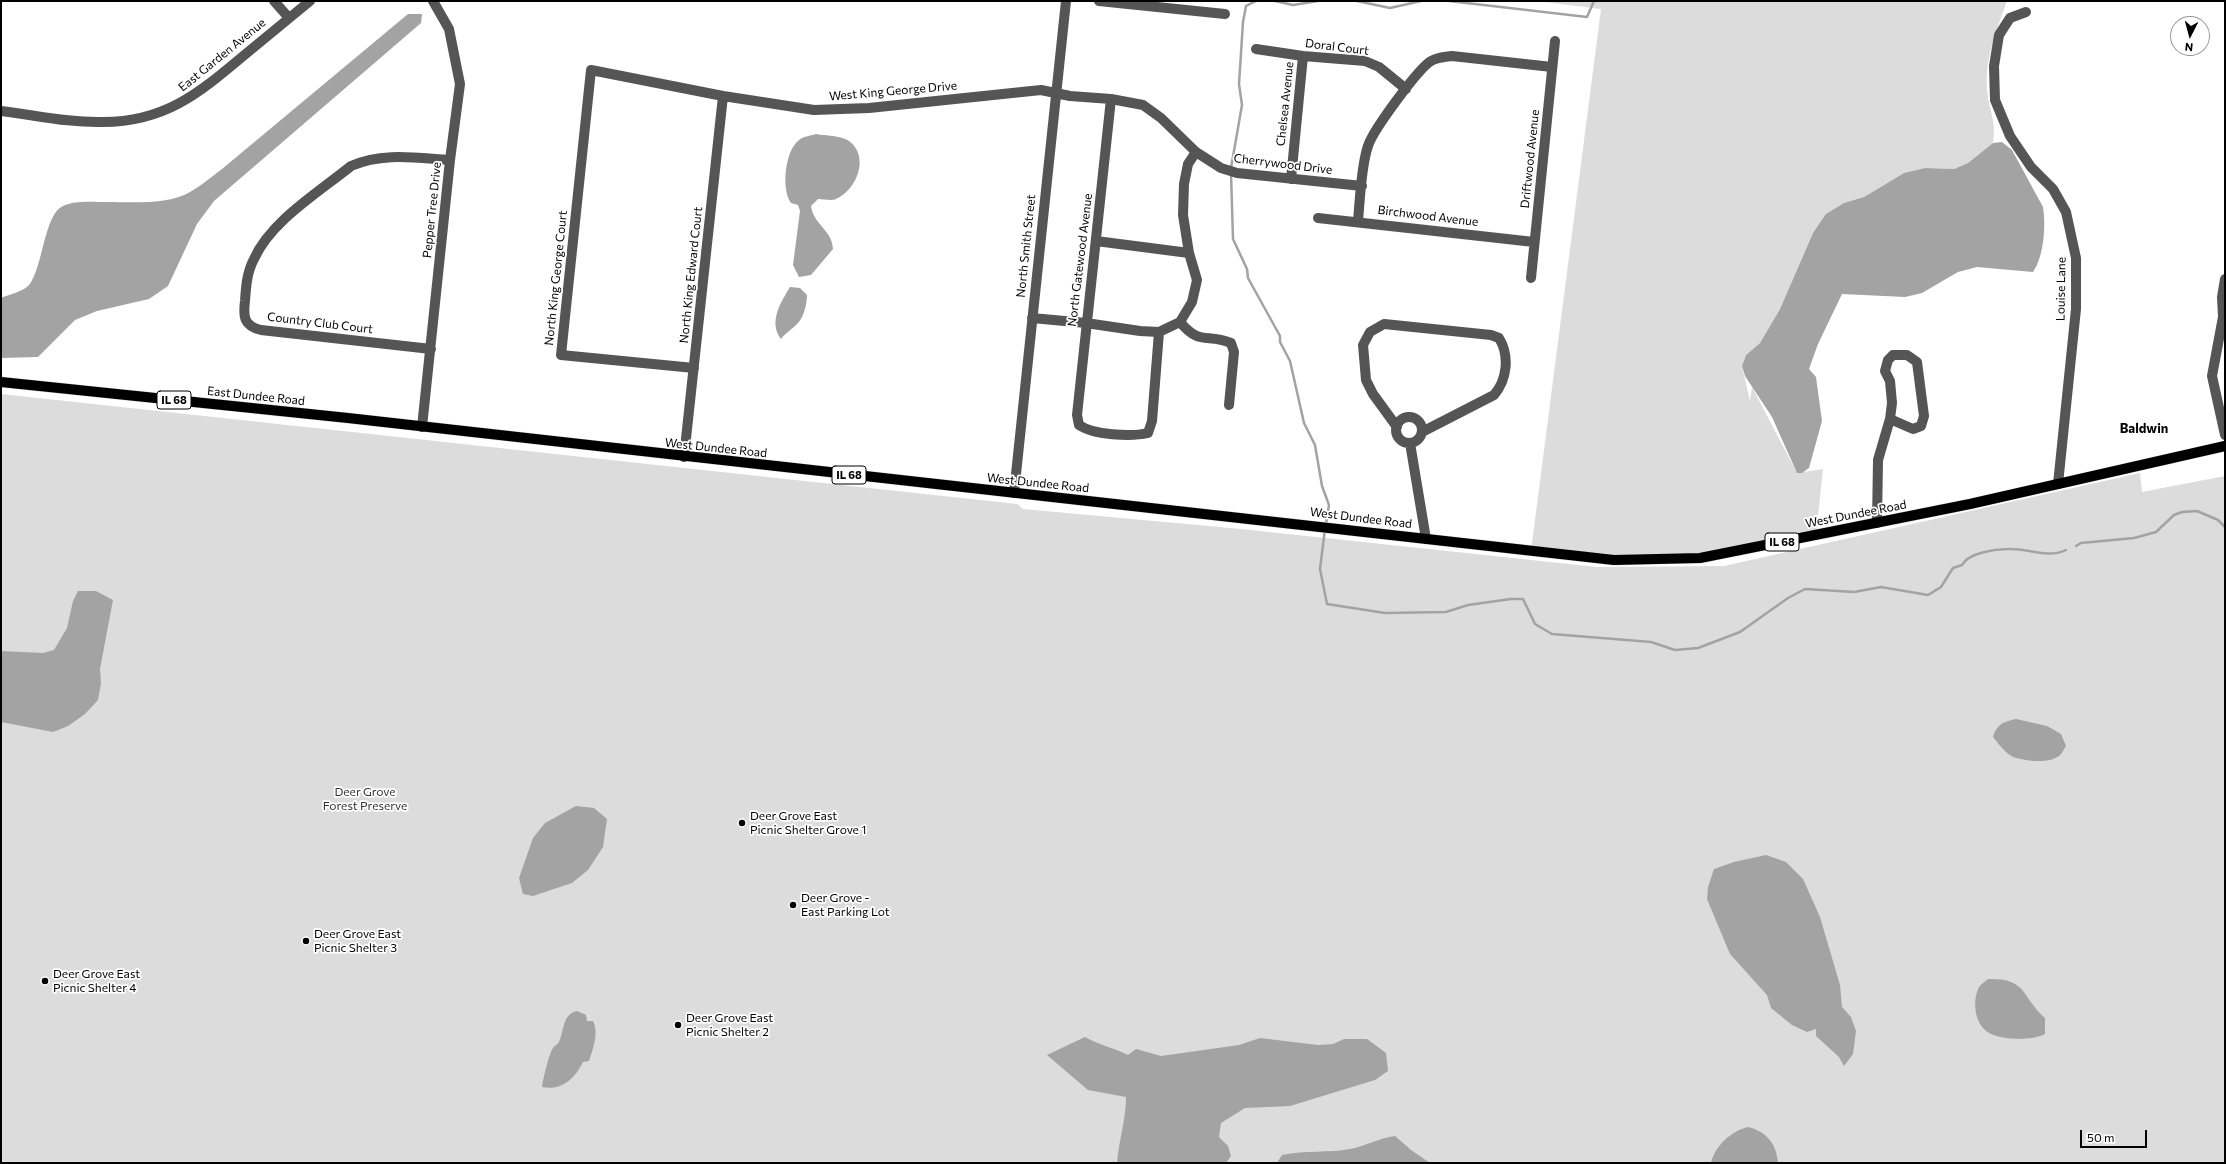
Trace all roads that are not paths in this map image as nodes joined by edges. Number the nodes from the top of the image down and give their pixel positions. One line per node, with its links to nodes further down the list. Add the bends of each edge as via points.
1 (274, 1): 8 (street)
2 (310, 1): 8 (street, East Garden Avenue)
3 (433, 1): 20 (street, Pepper Tree Drive, via 449,28 460,84)
4 (1066, 1): 15 (street, North Smith Street)
5 (1099, 1): 7 (street)
6 (2026, 12): 47 (street, Louise Lane, via 2010,18 1999,35 1994,66 1995,100 2010,136 2031,166 2053,189 2066,212 2076,258 2076,309)
7 (1225, 14)
8 (289, 18): 18 (street, East Garden Avenue, via 202,91 159,114 134,120 98,122)
9 (1555, 41): 12 (street, Driftwood Avenue)
10 (1256, 49): 11 (street, Doral Court)
11 (1303, 56): 14 (street, Doral Court, via 1365,62 1379,67); 21 (street, Chelsea Avenue)
12 (1552, 67): 14 (street, via 1452,56 1440,57 1423,67); 26 (street, Driftwood Avenue)
13 (591, 70): 16 (street, West King George Drive); 35 (street, North King George Court, via 561,354)
14 (1406, 88): 22 (street, via 1371,140)
15 (1056, 94): 16 (street, West King George Drive, via 1040,90 1011,92 836,110 797,108); 17 (street, Cherrywood Drive); 30 (street, North Smith Street)
16 (723, 96): 35 (street, North King Edward Court)
17 (1111, 99): 19 (street, Cherrywood Drive, via 1143,105 1161,118); 25 (street, North Gatewood Avenue)
18 (1, 111)
19 (1196, 152): 21 (street, Cherrywood Drive, via 1221,168 1237,173); 27 (street, via 1188,164 1184,184 1183,215)
20 (450, 160): 34 (street, Pepper Tree Drive); 34 (street, Country Club Court, via 388,156 351,166 284,220 265,239 250,270 244,302 244,319 253,328)
21 (1291, 179): 22 (street, Cherrywood Drive)
22 (1362, 186): 24 (street)
23 (1318, 218): 24 (street, Birchwood Avenue)
24 (1358, 221): 26 (street, Birchwood Avenue)
25 (1096, 241): 27 (street); 32 (street, North Gatewood Avenue)
26 (1534, 242): 28 (street, Driftwood Avenue)
27 (1188, 253): 31 (street, via 1197,280 1192,302)
28 (1530, 278)
29 (2225, 278): 43 (street, via 2222,297 2223,317 2212,376)
30 (1032, 318): 32 (street); 48 (street, North Smith Street)
31 (1180, 322): 33 (street); 37 (street, via 1190,334 1231,343 1234,352)
32 (1086, 323): 33 (street); 33 (street, North Gatewood Avenue, via 1077,415 1079,425 1087,430 1138,435 1148,433 1152,421)
33 (1159, 332)
34 (431, 349): 39 (street, Pepper Tree Drive)
35 (694, 368): 46 (street, North King Edward Court)
36 (1, 382): 39 (main road, East Dundee Road / IL 68)
37 (1229, 405)
38 (1890, 419): 38 (street, via 1890,381 1885,371 1888,360 1893,355 1907,355 1917,362 1924,416 1921,426 1913,429); 49 (street, via 1878,460)
39 (422, 427): 42 (main road, East Dundee Road / IL 68)
40 (1397, 427): 41 (street, via 1401,420 1410,417 1420,424); 41 (street, via 1366,380 1363,345 1370,332 1384,324 1491,335 1499,338 1507,356 1501,387 1494,395); 44 (street, via 1399,439)
41 (1422, 432): 44 (street, via 1418,440)
42 (485, 434): 46 (main road, West Dundee Road / IL 68)
43 (2225, 435)
44 (1410, 443): 50 (street)
45 (2225, 446): 47 (main road, West Dundee Road / IL 68)
46 (684, 457): 48 (main road, West Dundee Road / IL 68)
47 (2058, 484): 49 (main road, West Dundee Road / IL 68)
48 (1014, 493): 50 (main road, West Dundee Road / IL 68)
49 (1878, 522): 50 (main road, West Dundee Road / IL 68, via 1700,558 1614,560)
50 (1426, 539)

